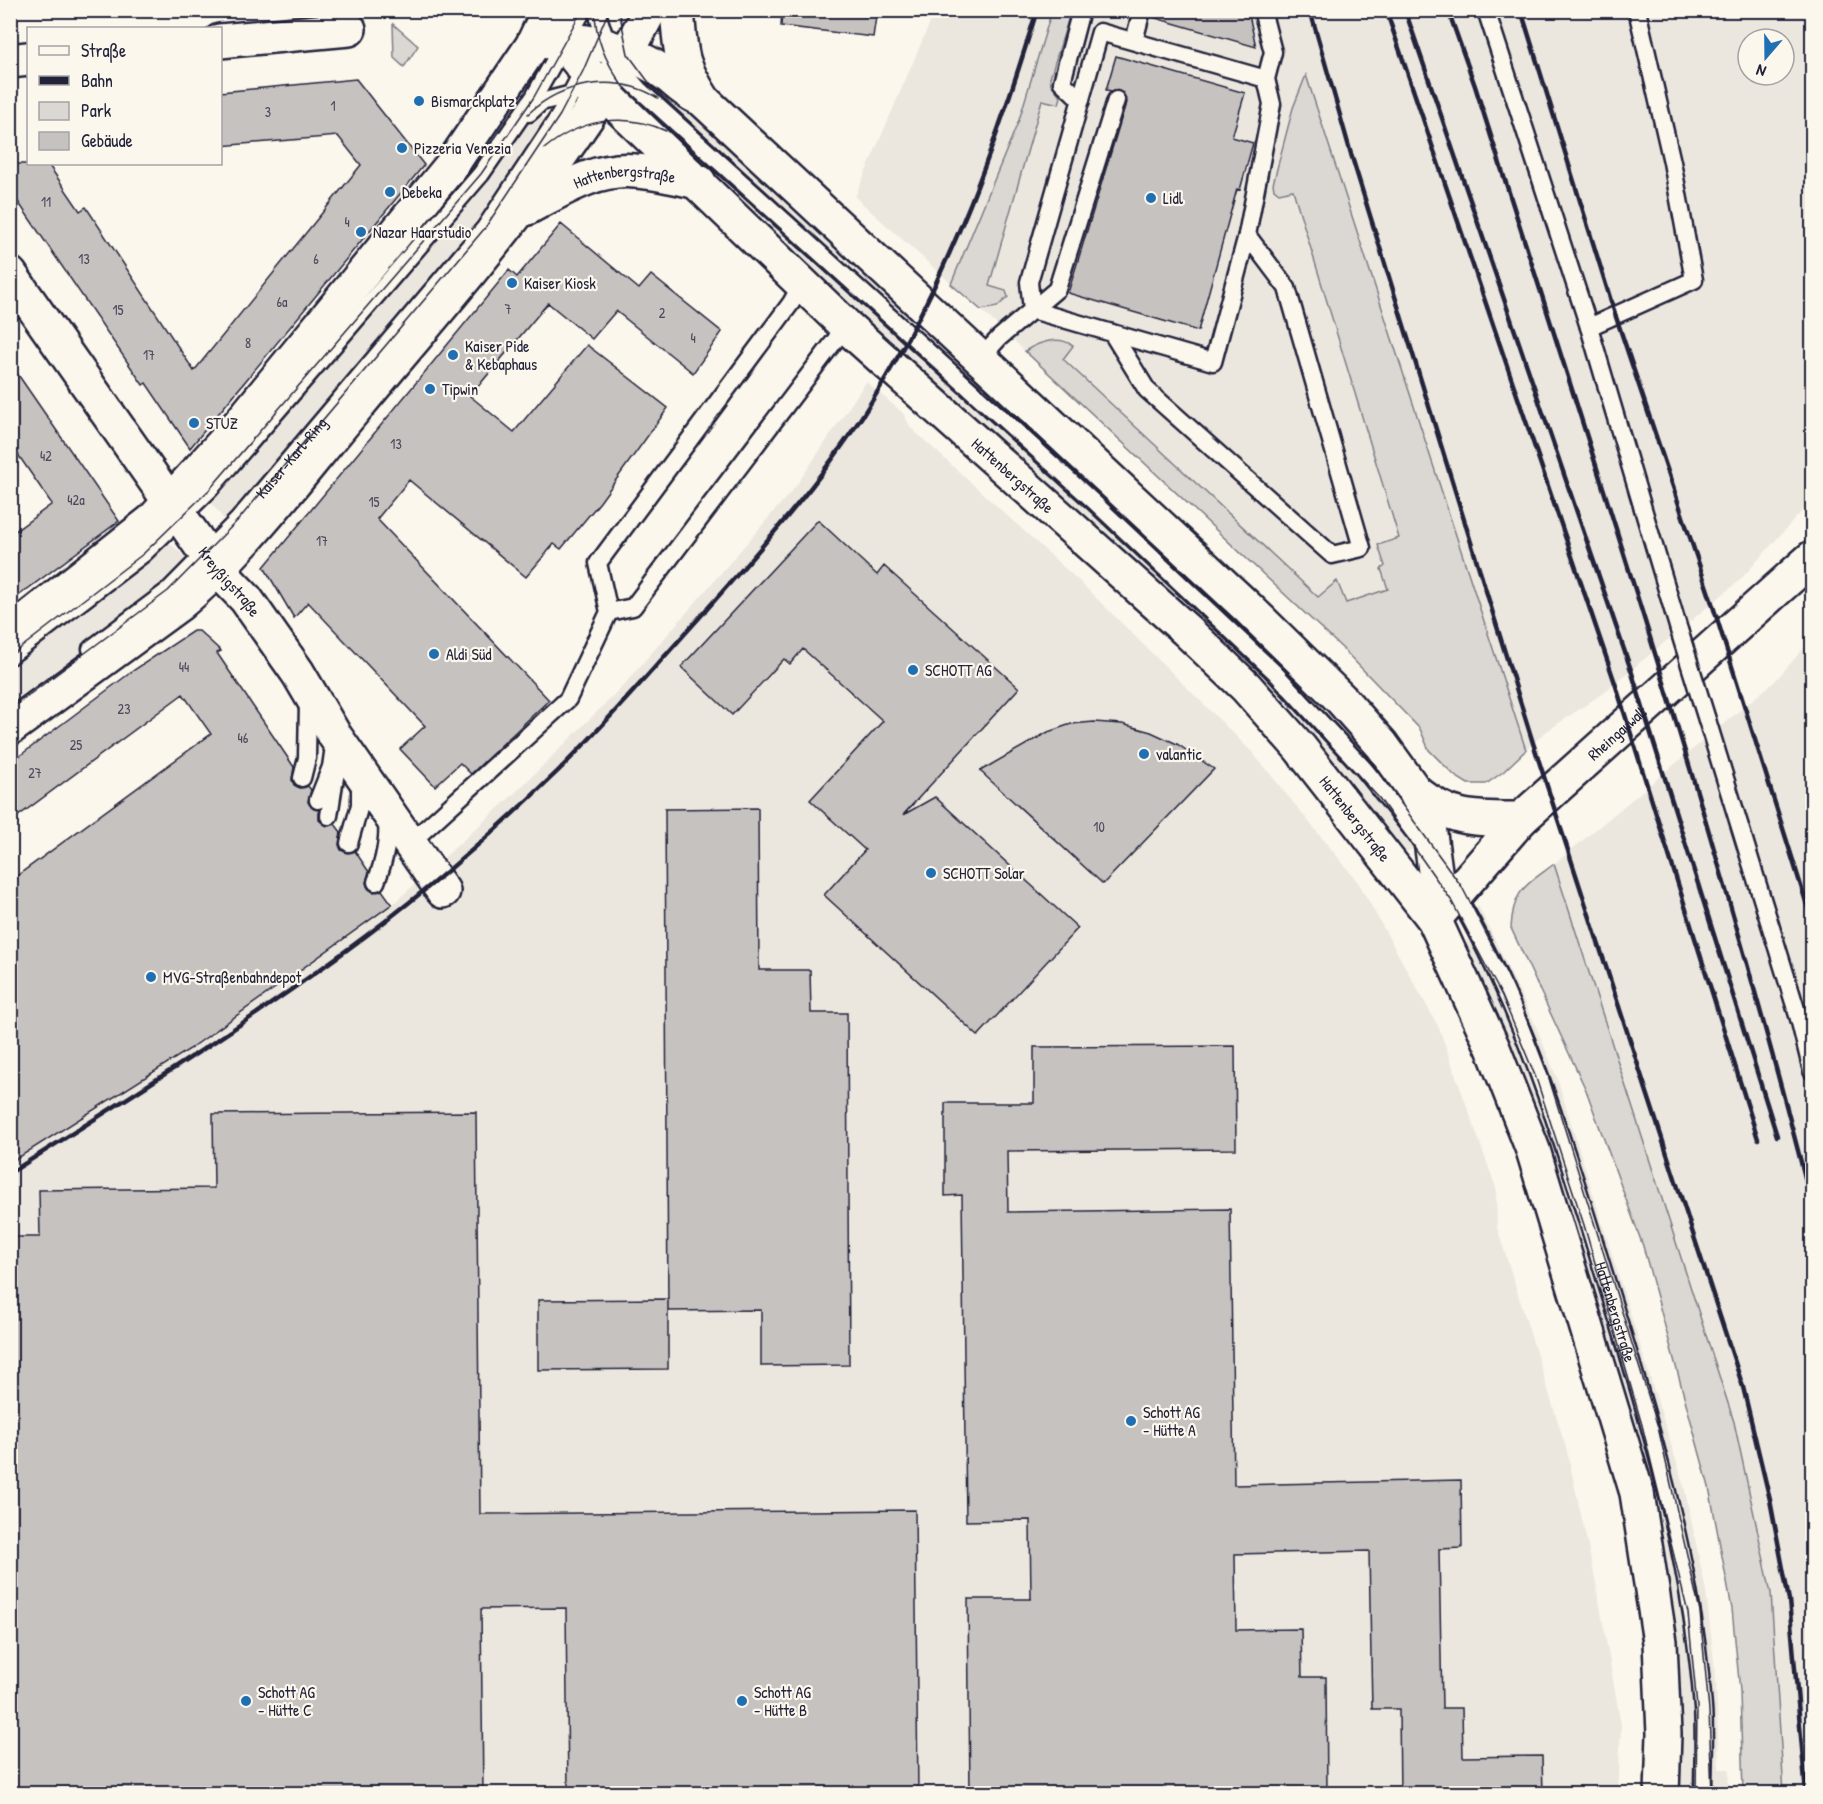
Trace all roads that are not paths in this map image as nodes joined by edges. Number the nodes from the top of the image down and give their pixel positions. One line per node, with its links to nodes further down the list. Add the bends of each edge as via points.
1 (549, 10): 15 (street)
2 (582, 10): 16 (lane)
3 (597, 10): 16 (lane)
4 (609, 10): 16 (lane)
5 (650, 10): 16 (street)
6 (677, 10): 20 (street, via 680,55 686,73)
7 (1081, 10): 21 (lane, via 1062,82)
8 (1262, 10): 19 (lane, via 1273,52)
9 (1486, 10): 33 (lane)
10 (1637, 10): 33 (lane, via 1694,280)
11 (1141, 14): 14 (lane)
12 (349, 29): 13 (street)
13 (222, 41)
14 (1134, 41): 19 (lane); 21 (lane, via 1100,32)
15 (532, 46): 16 (street, via 542,43); 25 (street)
16 (594, 55): 20 (street, via 661,70 685,92); 23 (lane); 23 (lane, via 644,106); 24 (lane); 24 (lane); 26 (street); 27 (street); 38 (lane, Kaiser-Karl-Ring, via 485,228 239,519)
17 (27, 59): 18 (street)
18 (10, 61)
19 (1266, 80): 28 (lane, via 1272,104)
20 (704, 100): 35 (street, Hattenbergstraße)
21 (1081, 100): 31 (lane, via 1029,282)
22 (1116, 100): 31 (lane, via 1057,289)
23 (671, 119): 54 (lane, Hattenbergstraße, via 1093,501 1270,668 1364,769)
24 (515, 126): 25 (lane)
25 (466, 170): 36 (street, via 227,439)
26 (699, 182): 27 (street, Hattenbergstraße, via 634,170 614,171 590,176); 30 (street, Hattenbergstraße)
27 (522, 210): 38 (street, Kaiser-Karl-Ring)
28 (1247, 235): 34 (lane, via 1213,362); 34 (lane, via 1287,288 1362,548 1332,555 1147,390)
29 (10, 274): 36 (street, Kreyßigstraße)
30 (802, 282): 32 (street, Hattenbergstraße); 39 (lane, via 598,563)
31 (1032, 310): 34 (lane); 35 (lane)
32 (846, 326): 39 (lane, via 633,607); 58 (street, Hattenbergstraße, via 1246,687 1300,748)
33 (1589, 327): 59 (lane, bridge)
34 (1112, 333)
35 (980, 359): 47 (street, Hattenbergstraße, via 1341,699 1382,744)
36 (176, 510): 38 (street, Kreyßigstraße); 40 (street, via 131,539); 41 (lane, via 143,555)
37 (1812, 558): 51 (street, Rheingauwall)
38 (212, 561): 42 (street, Kreyßigstraße, via 246,599); 43 (lane, Kaiser-Karl-Ring); 44 (street, Kaiser-Karl-Ring, via 178,605)
39 (609, 612): 53 (lane, via 568,699)
40 (10, 633)
41 (10, 656)
42 (308, 689): 45 (street, Kreyßigstraße); 46 (lane, via 308,758)
43 (10, 709)
44 (10, 728)
45 (343, 752): 48 (lane); 49 (street, Kreyßigstraße); 50 (lane); 52 (lane, via 360,805)
46 (302, 778)
47 (1415, 790): 51 (street, Hattenbergstraße, via 1433,806 1468,818); 54 (street, Hattenbergstraße, via 1428,819)
48 (318, 800)
49 (385, 807): 53 (street, Kreyßigstraße); 55 (lane, via 388,836)
50 (329, 816)
51 (1521, 819): 57 (street, Rheingauwall)
52 (349, 843)
53 (410, 843): 56 (street, Kreyßigstraße)
54 (1433, 856): 57 (lane, Hattenbergstraße); 58 (street, Hattenbergstraße)
55 (376, 882)
56 (443, 891)
57 (1456, 894): 58 (street, Rheingauwall); 61 (lane, Hattenbergstraße, via 1506,990 1542,1078 1651,1428 1680,1546 1690,1607 1703,1709)
58 (1434, 919): 60 (street, Hattenbergstraße, via 1493,1048 1533,1150 1637,1493 1660,1642)
59 (1812, 1071)
60 (1662, 1794)
61 (1703, 1794)

